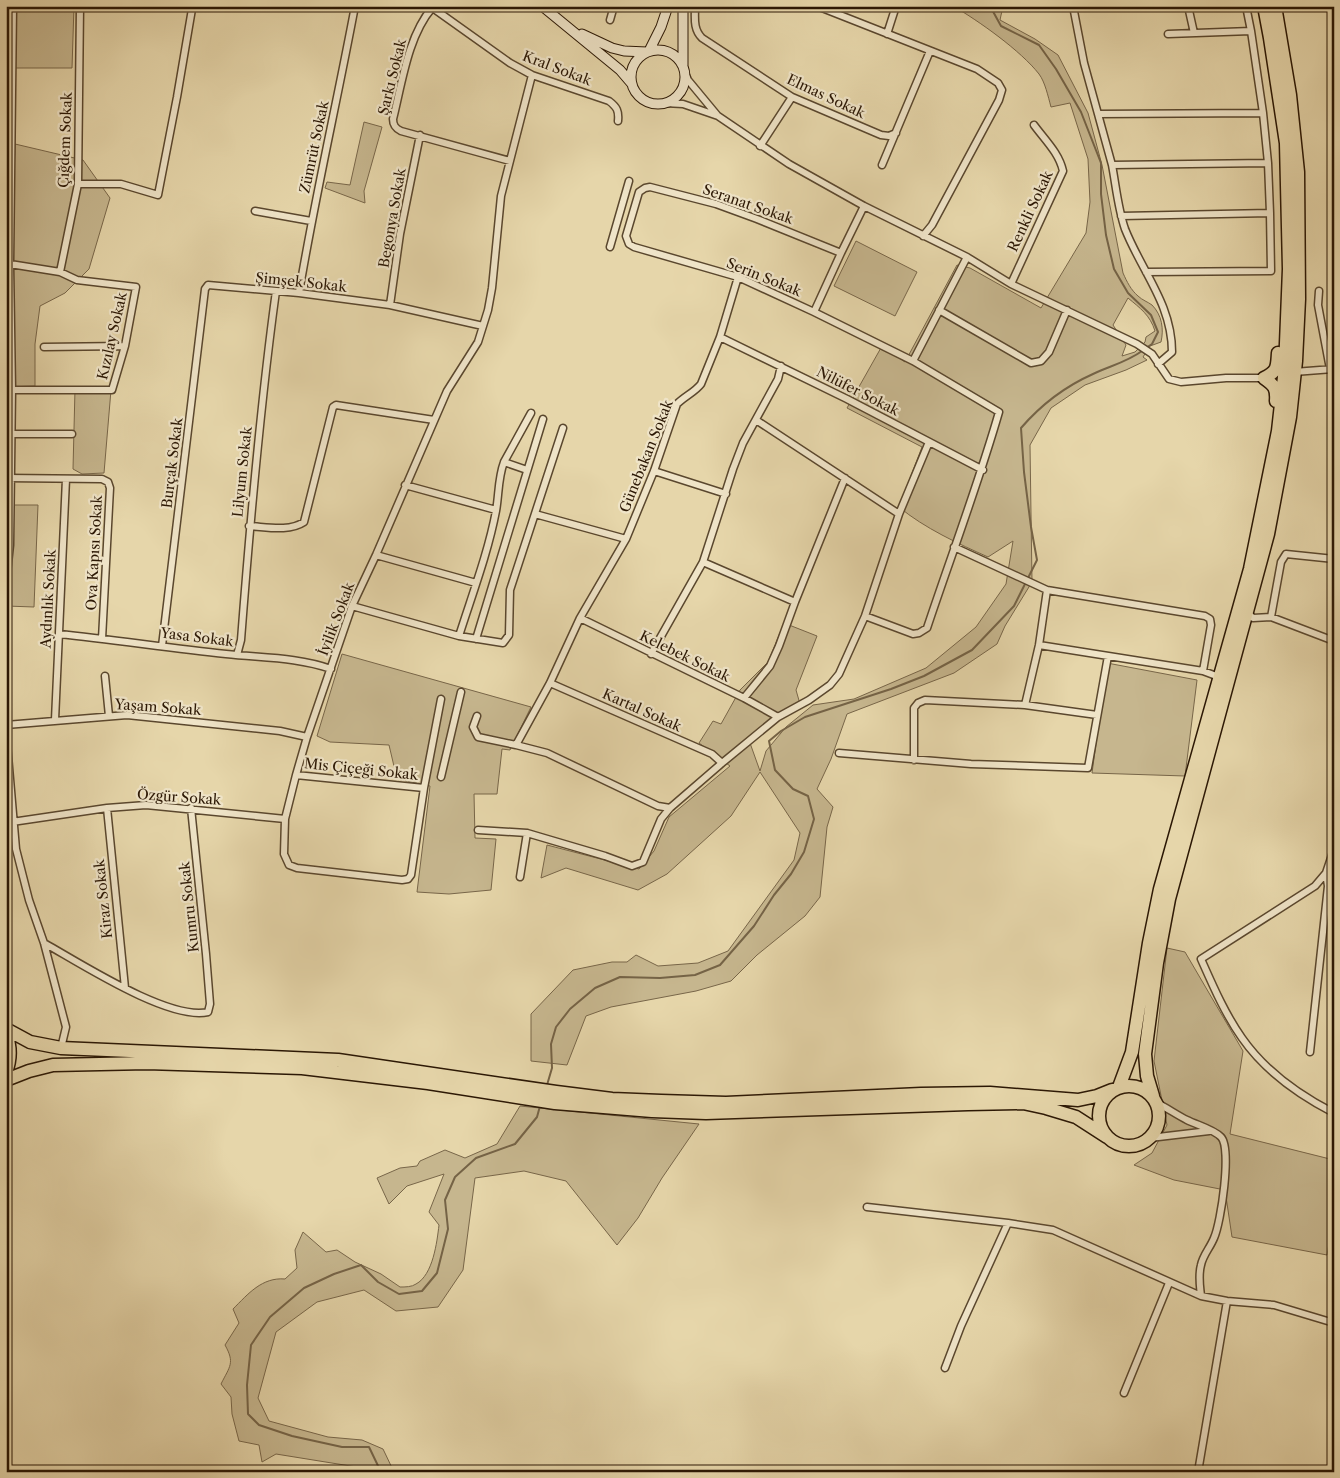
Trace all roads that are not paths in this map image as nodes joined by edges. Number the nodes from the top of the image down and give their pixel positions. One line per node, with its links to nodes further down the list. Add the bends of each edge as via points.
1 (13, 6): 57 (street)
2 (80, 6): 46 (street, Çığdem Sokak)
3 (190, 6): 46 (street, via 192,10 158,195 121,184)
4 (355, 6): 52 (street, Zümrüt Sokak)
5 (542, 6): 20 (street)
6 (614, 6): 19 (street)
7 (668, 6): 25 (street)
8 (683, 6): 27 (street)
9 (695, 6): 30 (street, Elmas Sokak, via 695,27 702,38)
10 (817, 6): 18 (street)
11 (896, 6): 23 (street)
12 (1073, 6): 33 (street)
13 (1188, 6): 22 (street)
14 (1246, 6): 21 (street)
15 (1264, 6): 39 (highway)
16 (1275, 6): 78 (highway, via 1290,95 1298,172 1300,265)
17 (431, 7): 28 (street, Kral Sokak); 38 (street, Şarkı Sokak, via 422,19 412,44 393,118 396,128)
18 (830, 8): 23 (street)
19 (610, 20)
20 (571, 29): 25 (street, via 612,48); 29 (street)
21 (1252, 31): 22 (street); 32 (street)
22 (1194, 33): 24 (street)
23 (887, 34): 26 (street)
24 (1168, 34)
25 (648, 51): 27 (street, via 665,50 678,58); 29 (street, via 632,69)
26 (930, 52): 37 (street); 53 (street, via 977,69 998,83 1002,90)
27 (684, 69): 31 (street, via 683,89); 34 (street, via 688,80)
28 (532, 75): 35 (street, Kral Sokak, via 609,101 616,106); 41 (street, İyilik Sokak)
29 (632, 84): 31 (street, via 648,102)
30 (792, 97): 37 (street, Elmas Sokak, via 881,135); 40 (street)
31 (664, 103): 34 (street, via 683,104)
32 (1263, 113): 33 (street); 42 (street)
33 (1098, 114): 44 (street)
34 (718, 116): 40 (street)
35 (618, 121)
36 (1034, 125): 61 (street, Renkli Sokak, via 1055,152 1063,171)
37 (896, 133): 43 (street)
38 (420, 136): 41 (street, Şarkı Sokak); 66 (street, Begonya Sokak, via 400,234)
39 (1286, 143): 79 (highway, via 1277,367); 107 (highway, via 1289,269 1285,368 1278,431)
40 (760, 146): 48 (street)
41 (510, 161): 70 (street, İyilik Sokak, via 501,196 492,288)
42 (1268, 163): 44 (street); 50 (street)
43 (882, 165)
44 (1112, 165): 51 (street)
45 (629, 181): 54 (street)
46 (78, 184): 58 (street, Çığdem Sokak)
47 (644, 188): 55 (street, Seranat Sokak, via 716,204); 60 (street, Serin Sokak, via 639,192 626,236 628,244)
48 (864, 206): 53 (street); 55 (street)
49 (254, 211): 52 (street)
50 (1270, 213): 51 (street); 59 (street, via 1271,271)
51 (1121, 216): 59 (street)
52 (311, 221): 65 (street, Zümrüt Sokak)
53 (924, 236): 56 (street)
54 (610, 247)
55 (841, 253): 69 (street)
56 (967, 257): 61 (street); 67 (street)
57 (10, 264): 58 (street); 80 (street)
58 (60, 272): 72 (street, Kızılay Sokak, via 77,280 136,287)
59 (1146, 272): 75 (street, via 1160,297 1172,336 1172,352)
60 (738, 277): 69 (street, Serin Sokak); 71 (street, Günebakan Sokak)
61 (1011, 284): 68 (street)
62 (208, 285): 64 (street, Şimşek Sokak); 124 (street, Burçak Sokak)
63 (1319, 291): 77 (street, via 1318,305)
64 (276, 292): 65 (street, Şimşek Sokak); 101 (street, Lilyum Sokak)
65 (299, 294): 66 (street, Şimşek Sokak)
66 (390, 305): 70 (street, Şimşek Sokak)
67 (940, 310): 68 (street, via 1031,363 1041,361 1049,352); 74 (street)
68 (1067, 310): 75 (street, via 1137,344 1152,354)
69 (814, 312): 74 (street, Serin Sokak)
70 (483, 326): 83 (street, İyilik Sokak, via 478,342 447,391)
71 (720, 337): 76 (street, Nilüfer Sokak); 92 (street, Günebakan Sokak, via 702,384 678,404)
72 (124, 346): 73 (street); 80 (street, Kızılay Sokak, via 112,390)
73 (44, 347)
74 (913, 361): 91 (street, Serin Sokak, via 999,412)
75 (1158, 364): 79 (street, via 1169,379 1181,382)
76 (781, 366): 84 (street, via 778,379); 88 (street, Nilüfer Sokak)
77 (1332, 369): 78 (street)
78 (1294, 372): 114 (highway, via 1280,476)
79 (1264, 378): 107 (highway, via 1277,390)
80 (12, 390): 86 (street)
81 (531, 413): 89 (street)
82 (543, 419): 90 (street)
83 (434, 420): 96 (street, İyilik Sokak); 101 (street, via 333,407 304,522 287,527)
84 (756, 420): 94 (street); 97 (street, via 743,443)
85 (563, 428): 99 (street)
86 (11, 434): 87 (street); 93 (street)
87 (72, 434)
88 (929, 442): 91 (street, Nilüfer Sokak); 100 (street)
89 (504, 462): 90 (street); 98 (street)
90 (527, 470): 121 (street)
91 (983, 470): 103 (street)
92 (654, 471): 97 (street); 102 (street, Günebakan Sokak)
93 (8, 478): 95 (street, Ova Kapısı Sokak); 108 (street, via 10,545)
94 (846, 478): 100 (street); 111 (street)
95 (66, 479): 118 (street, Aydınlık Sokak); 120 (street, Ova Kapısı Sokak, via 102,479 110,488)
96 (405, 485): 98 (street); 104 (street, İyilik Sokak)
97 (726, 494): 106 (street)
98 (496, 510): 109 (street)
99 (535, 514): 102 (street); 121 (street, via 510,590 509,635 504,643)
100 (899, 514): 113 (street)
101 (249, 526): 126 (street, Lilyum Sokak, via 241,640)
102 (626, 539): 116 (street, Günebakan Sokak)
103 (954, 547): 110 (street); 113 (street, via 927,628 913,634)
104 (376, 555): 109 (street); 112 (street, İyilik Sokak)
105 (1334, 559): 115 (street, via 1286,554 1281,562)
106 (703, 562): 111 (street); 125 (street)
107 (1250, 568): 131 (highway)
108 (6, 582)
109 (476, 583): 119 (street)
110 (1044, 589): 123 (street); 129 (street, via 1205,616 1211,624)
111 (795, 602): 134 (street, via 770,666)
112 (352, 606): 119 (street); 128 (street, İyilik Sokak)
113 (865, 616): 140 (street, via 839,674 830,686)
114 (1247, 617): 115 (street); 173 (highway, via 1177,869 1158,955 1145,1054 1147,1076)
115 (1271, 617): 122 (street)
116 (580, 618): 125 (street, Kelebek Sokak); 132 (street, Günebakan Sokak)
117 (1334, 632): 122 (street)
118 (59, 634): 120 (street, Yasa Sokak); 141 (street, Aydınlık Sokak)
119 (459, 636): 121 (street)
120 (102, 638): 124 (street, Yasa Sokak)
121 (476, 639)
122 (1333, 640)
123 (1039, 645): 127 (street); 136 (street)
124 (162, 646): 126 (street, Yasa Sokak)
125 (651, 654): 134 (street, Kelebek Sokak)
126 (237, 655): 128 (street, Yasa Sokak, via 281,658)
127 (1108, 656): 129 (street); 137 (street)
128 (331, 669): 144 (street, İyilik Sokak)
129 (1202, 671): 131 (street)
130 (105, 676): 138 (street)
131 (1219, 677): 170 (highway, via 1160,889 1132,1052)
132 (550, 683): 145 (street, Günebakan Sokak); 148 (street, Kartal Sokak, via 712,754)
133 (461, 692): 150 (street)
134 (744, 698): 140 (street, Kelebek Sokak)
135 (441, 699): 151 (street)
136 (1025, 705): 137 (street); 147 (street, via 925,700 918,703 914,708)
137 (1096, 714): 147 (street, via 1088,768)
138 (109, 716): 141 (street, Yaşam Sokak); 144 (street, Yaşam Sokak, via 280,731)
139 (477, 716): 145 (street, via 473,727 478,738)
140 (778, 717): 148 (street)
141 (55, 720): 142 (street, Yaşam Sokak)
142 (6, 725)
143 (6, 732): 156 (street)
144 (307, 737): 149 (street, İyilik Sokak)
145 (516, 745): 154 (street, via 547,753 658,806)
146 (840, 753): 147 (street)
147 (914, 760)
148 (722, 762): 154 (street)
149 (296, 775): 151 (street, Mis Çiçeği Sokak); 155 (street, İyilik Sokak)
150 (441, 777)
151 (424, 788): 155 (street, İyilik Sokak, via 408,879 289,865 284,854)
152 (107, 808): 153 (street, Özgür Sokak, via 146,805); 156 (street, Özgür Sokak); 163 (street, Kiraz Sokak)
153 (191, 808): 155 (street, Özgür Sokak); 163 (street, Kumru Sokak, via 210,1004 208,1012 198,1014 159,1004)
154 (670, 808): 158 (street, via 661,819 643,862 632,866)
155 (285, 819)
156 (12, 822): 162 (street, via 29,900)
157 (478, 830): 158 (street)
158 (527, 833): 161 (street)
159 (1334, 849): 160 (street)
160 (1326, 873): 167 (street, via 1328,886); 174 (street, via 1315,886 1201,959 1242,1039 1267,1068 1307,1099)
161 (520, 878)
162 (44, 944): 163 (street); 166 (street, via 66,1027)
163 (125, 988)
164 (6, 1029): 166 (highway, via 30,1042)
165 (6, 1034): 168 (highway, via 10,1048)
166 (61, 1048): 171 (highway, via 338,1060)
167 (1310, 1052)
168 (6, 1072)
169 (6, 1080): 171 (highway, via 53,1065 245,1065 347,1072)
170 (1115, 1088): 172 (highway, via 1078,1100 990,1093 726,1103); 173 (highway, via 1141,1087); 176 (highway, via 1101,1104 1098,1113)
171 (531, 1094): 172 (highway)
172 (555, 1097): 176 (highway, via 619,1109 706,1113 1023,1103 1076,1117)
173 (1155, 1100): 175 (street); 177 (highway, via 1159,1122)
174 (1334, 1114)
175 (1210, 1131): 177 (street); 181 (street, via 1225,1142 1226,1152 1223,1198 1214,1238 1201,1266)
176 (1107, 1137): 177 (highway, via 1124,1146 1142,1144)
177 (1150, 1138)
178 (867, 1207): 179 (street)
179 (1008, 1223): 180 (street, via 1053,1230); 184 (street)
180 (1169, 1283): 181 (street); 185 (street)
181 (1201, 1296): 182 (street)
182 (1226, 1301): 183 (street, via 1274,1305); 186 (street)
183 (1334, 1323)
184 (945, 1368)
185 (1124, 1393)
186 (1198, 1472)

